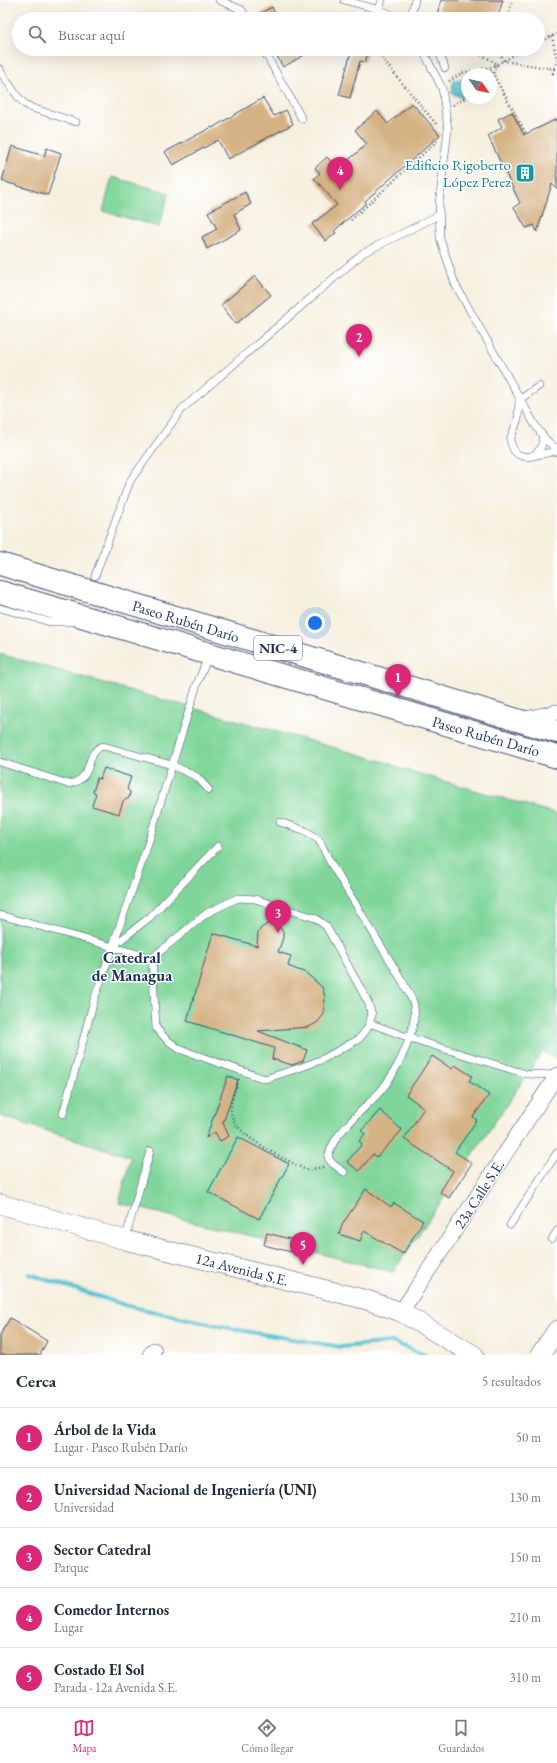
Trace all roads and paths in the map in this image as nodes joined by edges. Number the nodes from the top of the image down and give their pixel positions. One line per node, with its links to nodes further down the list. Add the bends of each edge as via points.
1 (219, 0): 7 (lane)
2 (344, 0): 6 (lane)
3 (382, 0): 6 (lane)
4 (415, 0): 9 (lane)
5 (512, 0): 10 (path)
6 (379, 10): 8 (lane)
7 (243, 12)
8 (384, 12)
9 (412, 12)
10 (509, 12)
11 (557, 34): 12 (path)
12 (552, 36): 13 (path); 26 (path, via 557,61)
13 (545, 39)
14 (267, 56): 31 (lane)
15 (380, 56): 33 (path)
16 (426, 56): 28 (lane)
17 (441, 56): 24 (lane)
18 (484, 56): 22 (path)
19 (502, 56): 21 (path)
20 (513, 56): 21 (path)
21 (504, 61): 22 (path); 26 (path)
22 (497, 64): 23 (path); 34 (path, via 494,74)
23 (492, 67): 28 (path, via 462,73)
24 (445, 68)
25 (0, 69): 32 (lane, via 25,104)
26 (553, 71): 27 (path)
27 (557, 74)
28 (441, 86): 30 (lane)
29 (461, 100): 30 (path)
30 (446, 110): 36 (lane, via 448,129)
31 (302, 119)
32 (76, 122)
33 (439, 128)
34 (526, 134)
35 (438, 139): 37 (path)
36 (439, 215): 39 (lane, via 440,238 455,284); 44 (lane, via 363,253 182,409 130,481)
37 (350, 220)
38 (539, 386): 39 (lane)
39 (519, 400): 40 (lane); 42 (lane, via 519,412 511,444 516,454)
40 (540, 433): 41 (lane); 42 (lane, via 543,442 540,449)
41 (557, 450): 42 (lane)
42 (527, 457)
43 (0, 564): 50 (highway, Paseo Rubén Darío / NIC-4)
44 (95, 576)
45 (0, 592): 47 (highway, Paseo Rubén Darío / NIC-4)
46 (0, 608): 47 (lane, via 50,622)
47 (104, 622): 48 (highway, Paseo Rubén Darío / NIC-4)
48 (209, 654): 52 (highway, Paseo Rubén Darío / NIC-4); 54 (lane)
49 (557, 712): 50 (street)
50 (517, 721): 51 (highway, Paseo Rubén Darío / NIC-4)
51 (557, 732)
52 (557, 757)
53 (0, 762): 54 (lane, via 68,784 76,783 83,778 93,754 103,746)
54 (172, 765): 55 (lane, via 197,777); 59 (lane)
55 (210, 790)
56 (280, 822): 62 (lane, via 306,831 319,840 413,1002)
57 (218, 846): 59 (lane, via 150,917)
58 (0, 915): 59 (lane)
59 (112, 947): 60 (lane); 65 (lane, via 94,1000)
60 (152, 958): 61 (lane, via 207,914 238,898 255,899 315,918 326,926 368,1002 372,1015); 63 (lane, via 156,1028 179,1049)
61 (369, 1023): 62 (lane); 63 (lane, via 359,1039 302,1067 265,1079)
62 (410, 1038): 64 (lane, via 526,1074); 68 (lane, via 386,1086 330,1148 328,1158)
63 (242, 1072): 68 (path, via 232,1100 231,1115 249,1138 306,1170)
64 (557, 1075): 75 (street, 23a Calle S.E.)
65 (63, 1114)
66 (150, 1151): 74 (lane)
67 (557, 1153): 71 (lane)
68 (333, 1164): 69 (lane)
69 (344, 1172)
70 (0, 1204): 74 (street, 12a Avenida S.E.)
71 (510, 1225)
72 (557, 1231): 73 (lane)
73 (552, 1239)
74 (125, 1240): 75 (street, 12a Avenida S.E., via 367,1300)
75 (401, 1312): 77 (street, 12a Avenida S.E.)
76 (557, 1330): 78 (street)
77 (474, 1355)
78 (540, 1355)

